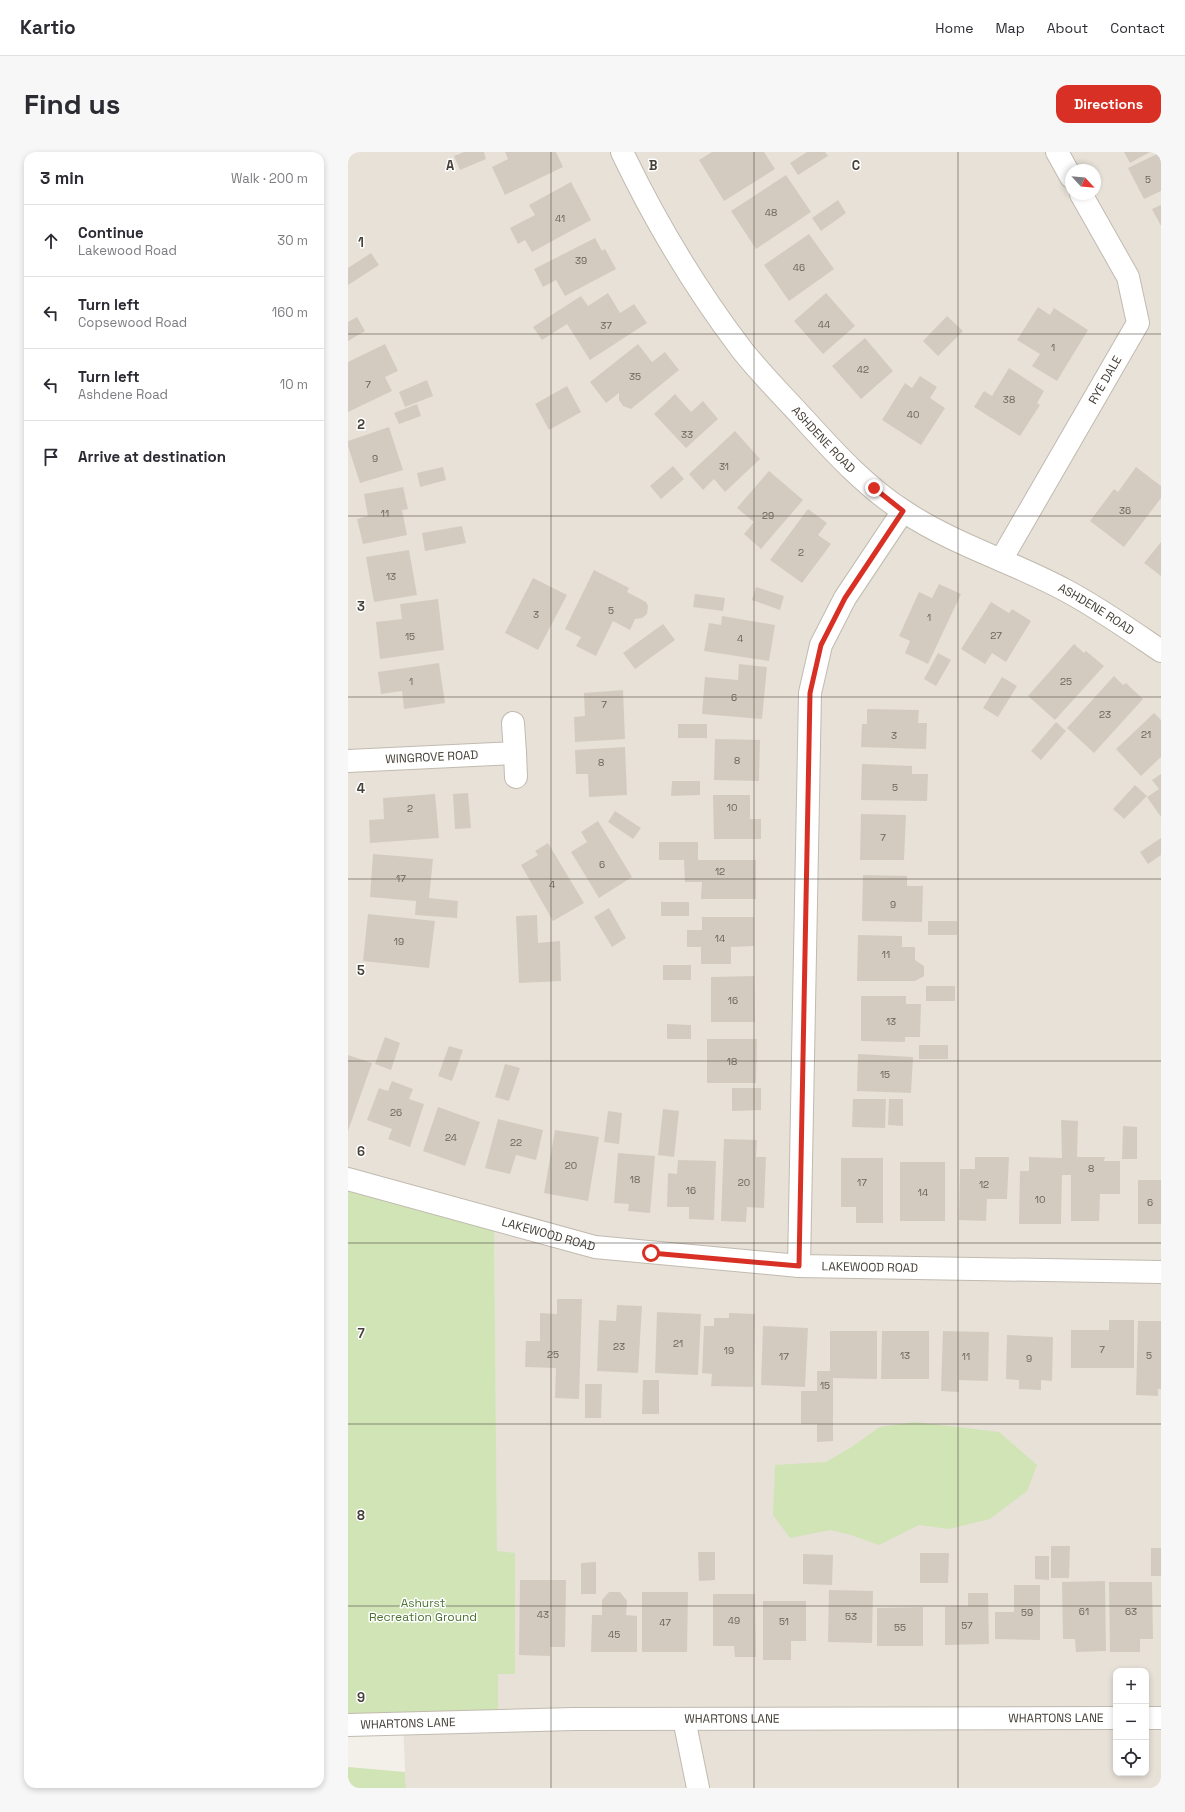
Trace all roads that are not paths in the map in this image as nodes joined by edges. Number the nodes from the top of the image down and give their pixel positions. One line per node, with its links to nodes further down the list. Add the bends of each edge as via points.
1 (622, 152): 5 (street, ASHDENE ROAD, via 674,250 743,351 830,447)
2 (1057, 152): 3 (street)
3 (1065, 166)
4 (1084, 200): 6 (street, RYE DALE, via 1128,277 1138,323)
5 (903, 511): 6 (street, ASHDENE ROAD, via 929,528); 13 (street, via 845,598 821,645 810,693)
6 (1001, 560): 7 (street, ASHDENE ROAD, via 1064,589)
7 (1161, 651)
8 (513, 723): 9 (street)
9 (515, 753): 10 (street, WINGROVE ROAD); 11 (street)
10 (348, 761)
11 (516, 777)
12 (348, 1179): 13 (street, LAKEWOOD ROAD, via 595,1247)
13 (799, 1266): 14 (street, LAKEWOOD ROAD)
14 (1161, 1272)
15 (1113, 1718): 18 (street, WHARTONS LANE)
16 (1149, 1718): 17 (street)
17 (1161, 1718)
18 (684, 1719): 19 (street, WHARTONS LANE, via 498,1720); 20 (street)
19 (348, 1725)
20 (698, 1788)

